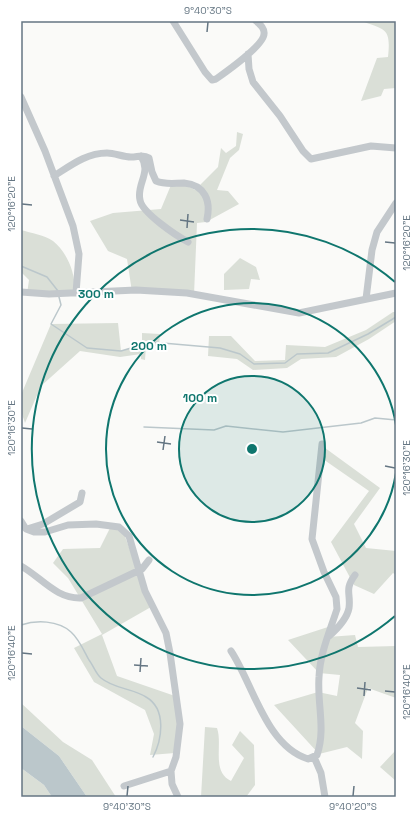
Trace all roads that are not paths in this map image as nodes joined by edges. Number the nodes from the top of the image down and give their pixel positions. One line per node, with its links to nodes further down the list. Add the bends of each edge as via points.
1 (173, 21): 3 (street, via 212,80)
2 (256, 21): 3 (street, via 262,26 264,35)
3 (248, 54): 5 (street, via 253,82 311,159 372,146)
4 (21, 97): 7 (street)
5 (396, 148)
6 (141, 156): 7 (street, via 106,153 87,156); 9 (street, via 149,158 156,181 191,185 205,195 209,207); 10 (street, via 146,166 141,203 168,230)
7 (54, 176): 12 (street, via 71,216 77,243 79,265)
8 (396, 203): 14 (street, via 377,232 372,250)
9 (207, 219)
10 (188, 242)
11 (21, 292): 12 (street)
12 (76, 293): 14 (street, via 136,290 187,293 299,313)
13 (396, 293): 14 (street)
14 (366, 299)
15 (322, 444): 23 (street, via 312,539 337,602)
16 (82, 493): 18 (street, via 80,502 47,523)
17 (21, 521): 18 (street)
18 (26, 529): 21 (street, via 40,532 84,524 119,527 129,536)
19 (148, 560): 21 (street)
20 (21, 566): 21 (street, via 59,593 75,598 87,596)
21 (138, 570): 26 (street, via 152,607 166,633 173,668 180,724 176,757)
22 (355, 575): 23 (street, via 348,588 347,613)
23 (327, 638): 25 (street, via 319,676 322,735 317,755)
24 (231, 652): 25 (street, via 242,669 267,723 298,755 308,759)
25 (314, 757): 29 (street, via 321,774)
26 (171, 771): 27 (street); 28 (street, via 172,784)
27 (124, 786)
28 (178, 797)
29 (325, 797)

